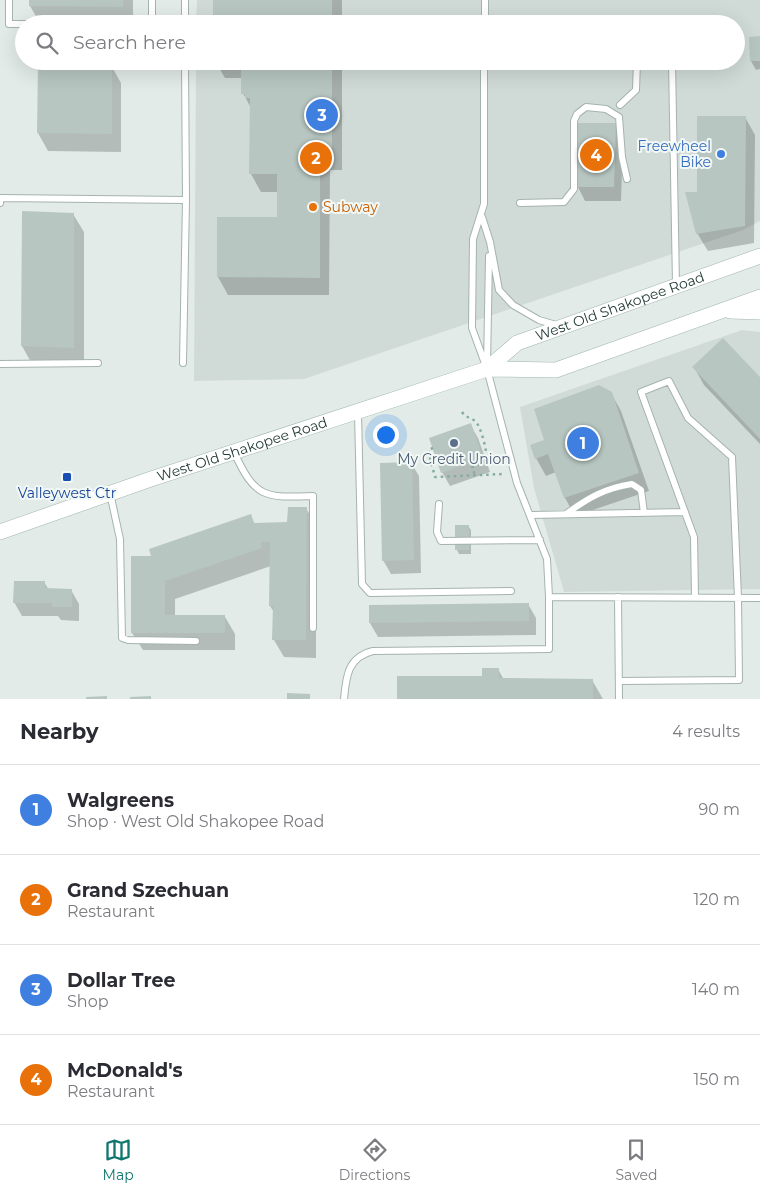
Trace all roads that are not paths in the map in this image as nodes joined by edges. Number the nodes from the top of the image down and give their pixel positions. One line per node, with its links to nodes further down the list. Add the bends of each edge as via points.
1 (9, 0): 8 (lane, via 9,24)
2 (152, 0): 5 (lane)
3 (185, 0): 6 (lane)
4 (485, 0): 7 (lane)
5 (152, 15)
6 (185, 15)
7 (484, 15)
8 (15, 24)
9 (185, 70): 15 (lane)
10 (484, 70): 18 (lane)
11 (637, 70): 13 (lane, via 636,90)
12 (672, 70): 21 (lane)
13 (620, 105)
14 (627, 179): 17 (lane, via 619,117 606,109 586,108 577,114 574,121 574,190 564,202)
15 (186, 200): 16 (lane, via 0,198); 27 (lane)
16 (0, 203)
17 (520, 203)
18 (482, 217): 19 (lane); 29 (lane, via 474,239 472,328)
19 (490, 242): 25 (lane, via 499,290 513,305 539,320); 29 (lane)
20 (758, 256): 21 (main road, West Old Shakopee Road)
21 (676, 286): 25 (main road, West Old Shakopee Road)
22 (760, 297): 23 (main road, West Old Shakopee Road)
23 (723, 310): 24 (main road); 29 (main road, West Old Shakopee Road, via 556,370)
24 (760, 312)
25 (562, 327): 29 (main road, West Old Shakopee Road, via 517,343)
26 (98, 363): 28 (lane)
27 (183, 363)
28 (0, 364)
29 (487, 369): 30 (main road, West Old Shakopee Road); 37 (lane, via 514,473)
30 (358, 412): 31 (main road, West Old Shakopee Road); 40 (lane, via 362,584 370,593)
31 (234, 452): 32 (main road, West Old Shakopee Road); 46 (lane, via 251,486 261,492 290,497 313,496)
32 (110, 493): 38 (main road, West Old Shakopee Road); 47 (lane, via 120,539 122,638)
33 (439, 504): 39 (lane, via 437,532 441,541)
34 (685, 512): 35 (lane); 43 (lane, via 694,537); 44 (lane, via 641,392 669,381 688,418 732,457)
35 (644, 513): 36 (lane); 36 (lane, via 641,490 632,484 612,487 590,496)
36 (566, 514): 37 (lane)
37 (531, 515): 39 (lane)
38 (0, 532)
39 (540, 540): 41 (lane, via 547,559)
40 (511, 591)
41 (549, 597): 42 (lane); 49 (lane, via 549,650 372,651 361,654 352,663)
42 (618, 597): 43 (lane); 48 (lane)
43 (695, 597): 44 (lane)
44 (738, 598): 45 (lane); 48 (lane, via 738,680)
45 (760, 598)
46 (313, 628)
47 (196, 641)
48 (619, 681): 50 (lane)
49 (344, 699)
50 (619, 699)

